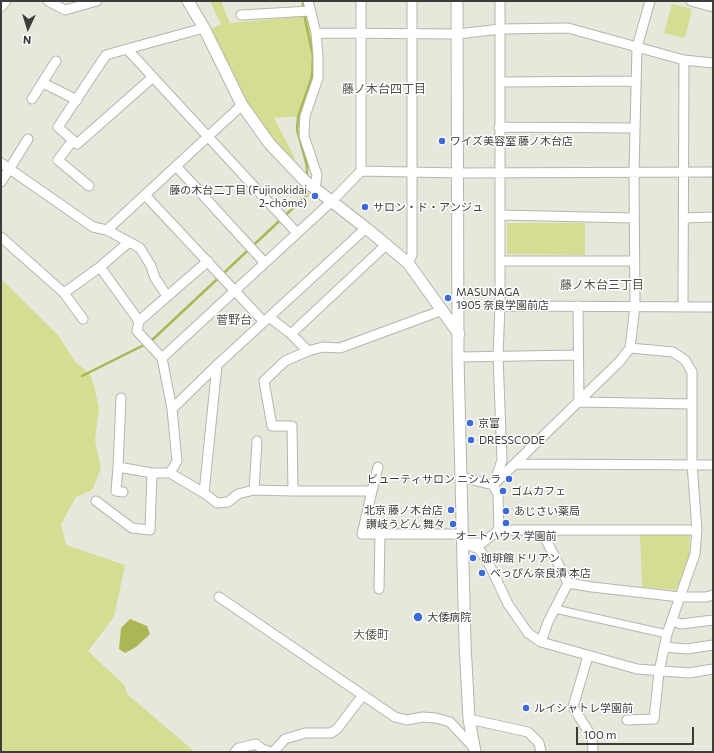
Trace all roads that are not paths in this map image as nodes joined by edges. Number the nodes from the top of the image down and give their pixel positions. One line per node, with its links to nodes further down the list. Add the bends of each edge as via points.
1 (6, 1): 12 (street)
2 (48, 1): 3 (street, via 64,10)
3 (97, 1)
4 (188, 1): 16 (street)
5 (308, 1): 14 (street)
6 (361, 1): 19 (street)
7 (412, 1): 20 (street)
8 (457, 1): 21 (street)
9 (500, 1): 17 (street)
10 (650, 1): 22 (street)
11 (691, 1): 13 (street)
12 (1, 7)
13 (713, 7)
14 (305, 11): 15 (street); 18 (street)
15 (241, 15)
16 (204, 28): 23 (street); 33 (street)
17 (501, 29): 21 (street); 22 (street, via 568,28); 30 (street)
18 (316, 33): 19 (street); 51 (street, via 318,78 305,116 304,136 317,175)
19 (361, 34): 20 (street); 43 (street)
20 (412, 34): 21 (street); 42 (street)
21 (456, 34): 46 (street)
22 (636, 47): 24 (street); 28 (street)
23 (127, 49): 27 (street); 32 (street, via 106,55)
24 (684, 60): 26 (street); 48 (street)
25 (56, 61): 29 (street)
26 (713, 63)
27 (152, 77): 36 (street); 38 (street, via 77,144)
28 (636, 81): 30 (street); 35 (street)
29 (43, 82): 31 (street); 32 (street)
30 (500, 82): 34 (street)
31 (32, 99)
32 (77, 100): 38 (street, via 58,127)
33 (242, 105): 36 (street); 51 (street, via 269,143)
34 (499, 127): 35 (street); 44 (street)
35 (635, 128): 47 (street)
36 (208, 138): 40 (street); 60 (street)
37 (28, 139): 41 (street)
38 (72, 140): 50 (street, via 58,160)
39 (1, 163): 41 (street)
40 (176, 166): 52 (street); 67 (street)
41 (10, 168): 49 (street); 59 (street, via 94,227)
42 (412, 170): 43 (street); 46 (street); 68 (street, via 412,255)
43 (361, 171): 53 (street)
44 (499, 172): 46 (street); 47 (street); 54 (street)
45 (713, 172): 48 (street)
46 (459, 173): 83 (street)
47 (634, 173): 48 (street); 55 (street)
48 (685, 173): 56 (street)
49 (1, 182)
50 (89, 186)
51 (315, 189): 53 (street)
52 (145, 195): 59 (street); 64 (street)
53 (331, 202): 58 (street); 60 (street)
54 (500, 215): 55 (street); 65 (street)
55 (634, 218): 66 (street)
56 (684, 218): 57 (street); 73 (street)
57 (713, 218)
58 (366, 228): 63 (street); 80 (street)
59 (107, 230): 62 (street)
60 (297, 233): 67 (street)
61 (1, 237): 71 (street)
62 (130, 242): 69 (street); 72 (street, via 140,248)
63 (387, 244): 68 (street); 82 (street)
64 (208, 261): 70 (street); 72 (street)
65 (500, 261): 66 (street); 74 (street)
66 (634, 261): 76 (street)
67 (265, 263): 70 (street)
68 (408, 263): 78 (street)
69 (100, 267): 71 (street); 81 (street)
70 (236, 291): 80 (street); 89 (street)
71 (64, 293): 79 (street)
72 (167, 296): 81 (street)
73 (683, 305): 76 (street); 77 (street)
74 (500, 306): 75 (street); 87 (street)
75 (578, 306): 76 (street); 86 (street)
76 (635, 306): 84 (street)
77 (713, 307)
78 (443, 310): 83 (street); 85 (street, via 340,348 322,347)
79 (83, 319)
80 (266, 320): 82 (street); 90 (street)
81 (139, 321): 89 (street, via 137,331)
82 (291, 334): 85 (street)
83 (459, 335): 88 (street)
84 (630, 348): 92 (street); 93 (street, via 673,352 685,360 692,372)
85 (308, 351): 108 (street, via 285,361 264,381 272,426 292,426)
86 (578, 355): 87 (street); 92 (street)
87 (498, 356): 88 (street); 104 (street, via 502,460)
88 (458, 357): 103 (street)
89 (162, 358): 94 (street)
90 (217, 365): 94 (street); 109 (street)
91 (121, 398): 99 (street)
92 (579, 402): 93 (street); 96 (street)
93 (692, 404): 97 (street)
94 (172, 409): 102 (street, via 177,460)
95 (257, 441): 105 (street)
96 (516, 464): 97 (street); 104 (street)
97 (692, 464): 98 (street); 113 (street)
98 (713, 465)
99 (118, 467): 101 (street); 107 (street, via 116,491)
100 (378, 467): 106 (street)
101 (152, 473): 102 (street); 110 (street, via 150,530 132,528)
102 (170, 473): 109 (street)
103 (461, 477): 104 (street); 115 (street)
104 (493, 485): 111 (street, via 498,494)
105 (254, 490): 108 (street); 109 (street, via 238,494 228,502 222,503 217,503)
106 (372, 491): 108 (street); 114 (street, via 362,534)
107 (123, 492)
108 (293, 492)
109 (204, 493)
110 (96, 501)
111 (499, 530): 112 (street); 115 (street, via 482,543)
112 (541, 530): 113 (street); 116 (street)
113 (697, 530): 120 (street, via 695,554)
114 (380, 534): 115 (street); 117 (street)
115 (464, 538): 125 (street, via 479,549 508,604 528,633); 132 (street)
116 (568, 582): 120 (street); 121 (street)
117 (379, 589)
118 (713, 595): 120 (street)
119 (219, 597): 131 (street)
120 (680, 597): 122 (street)
121 (554, 608): 124 (street); 125 (street)
122 (672, 620): 123 (street, via 681,624); 124 (street)
123 (713, 620)
124 (667, 634): 127 (street)
125 (541, 642): 128 (street)
126 (713, 646): 127 (street, via 687,649)
127 (664, 647): 130 (street)
128 (588, 656): 130 (street); 135 (street, via 573,707 592,737)
129 (713, 669): 130 (street, via 689,673)
130 (659, 672): 133 (street, via 654,719)
131 (363, 696): 134 (street, via 395,717 406,720 436,718 450,722); 137 (street, via 331,733 305,733 286,739)
132 (469, 719): 134 (street); 138 (street, via 528,732 539,743)
133 (627, 720)
134 (475, 750)
135 (593, 750)
136 (235, 752): 137 (street, via 239,748 256,744)
137 (272, 752)
138 (541, 752)

